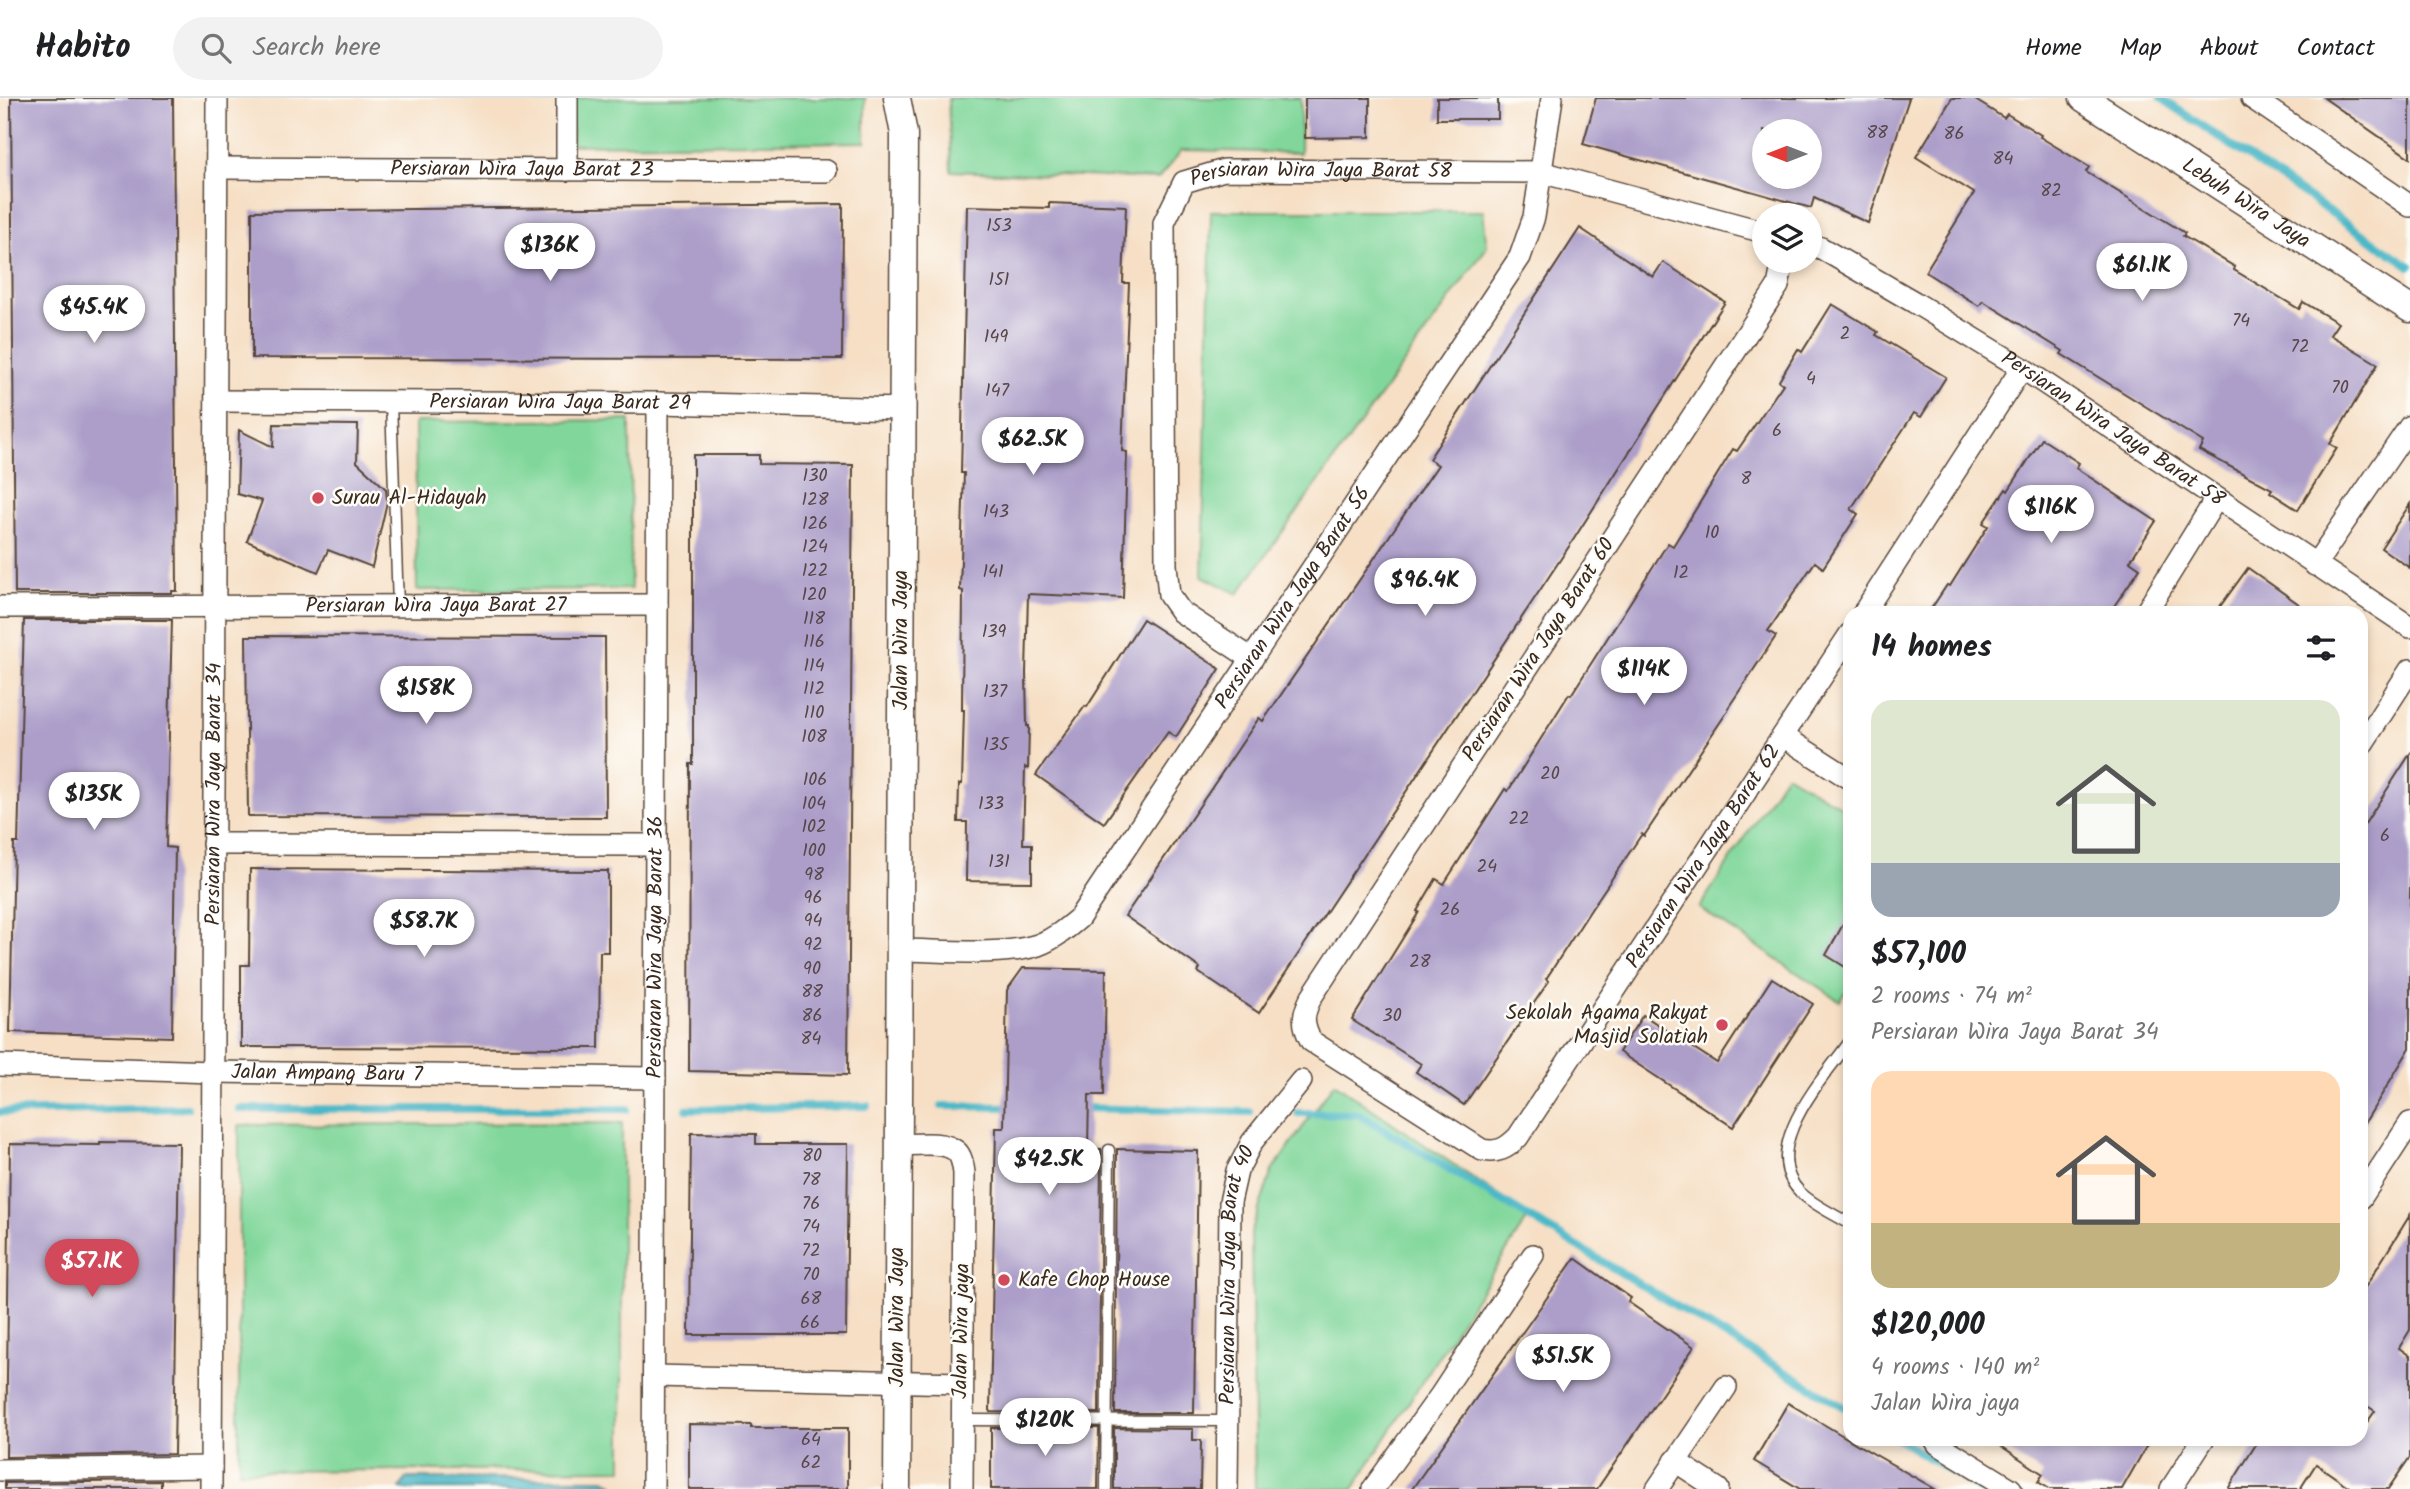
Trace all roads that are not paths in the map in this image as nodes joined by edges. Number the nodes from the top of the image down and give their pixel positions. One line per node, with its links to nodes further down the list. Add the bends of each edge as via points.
1 (217, 98): 9 (street, Persiaran Wira Jaya Barat 34)
2 (567, 98): 10 (street)
3 (897, 98): 8 (street, Jalan Wira Jaya)
4 (914, 98): 8 (street, Jalan Wira Jaya)
5 (1552, 98): 12 (street, Persiaran Wira Jaya Barat 56)
6 (2083, 98): 17 (street, Lebuh Wira Jaya)
7 (2252, 98): 13 (street)
8 (904, 134): 22 (street, Jalan Wira Jaya)
9 (218, 168): 10 (street, Persiaran Wira Jaya Barat 23); 19 (street, Persiaran Wira Jaya Barat 34)
10 (567, 170): 11 (street, Persiaran Wira Jaya Barat 23)
11 (826, 171)
12 (1541, 172): 14 (street, Persiaran Wira Jaya Barat 58); 34 (street, Persiaran Wira Jaya Barat 56, via 1534,217 1520,257); 34 (street, Persiaran Wira Jaya Barat 58, via 1224,170 1184,183 1164,223 1169,595 1181,612)
13 (2410, 206)
14 (1752, 229)
15 (1822, 249): 18 (street, Persiaran Wira Jaya Barat 58)
16 (1781, 273): 49 (street, Persiaran Wira Jaya Barat 60, via 1778,286 1304,1010 1303,1027 1311,1041 1482,1150)
17 (2410, 309)
18 (2022, 368): 24 (street, Persiaran Wira Jaya Barat 58); 29 (street)
19 (217, 401): 20 (street, Persiaran Wira Jaya Barat 29); 27 (street, Persiaran Wira Jaya Barat 34)
20 (391, 402): 21 (street, Persiaran Wira Jaya Barat 29); 28 (lane)
21 (657, 403): 22 (street, Persiaran Wira Jaya Barat 29); 26 (street, Persiaran Wira Jaya Barat 36)
22 (901, 409): 41 (street, Jalan Wira Jaya)
23 (2410, 426): 25 (street)
24 (2216, 499): 25 (street, Persiaran Wira Jaya Barat 58); 30 (street)
25 (2315, 565): 32 (street, Persiaran Wira Jaya Barat 58)
26 (657, 605): 28 (street, Persiaran Wira Jaya Barat 27); 40 (street, Persiaran Wira Jaya Barat 36)
27 (215, 606): 28 (street, Persiaran Wira Jaya Barat 27); 31 (street, Persiaran Wira Jaya Barat 27); 39 (street, Persiaran Wira Jaya Barat 34)
28 (398, 606)
29 (1868, 606)
30 (2150, 606)
31 (0, 607)
32 (2410, 628)
33 (1843, 645): 37 (street, Persiaran Wira Jaya Barat 62)
34 (1252, 659): 41 (street, Persiaran Wira Jaya Barat 56, via 1079,918 1060,934 1036,945 1010,949)
35 (2410, 670): 36 (street)
36 (2368, 735)
37 (1783, 736): 38 (street); 49 (street, Persiaran Wira Jaya Barat 62)
38 (1843, 775)
39 (213, 844): 40 (street); 44 (street, Persiaran Wira Jaya Barat 34)
40 (656, 845): 45 (street, Persiaran Wira Jaya Barat 36)
41 (899, 950): 48 (street, Jalan Wira Jaya)
42 (1843, 1051): 52 (lane, via 1796,1119 1785,1161 1791,1181 1802,1194)
43 (0, 1065): 44 (street, Jalan Ampang Baru 7)
44 (213, 1072): 45 (street, Jalan Ampang Baru 7); 64 (street, Persiaran Wira Jaya Barat 34)
45 (655, 1078): 54 (street, Persiaran Wira Jaya Barat 36)
46 (1301, 1081): 60 (street, Persiaran Wira Jaya Barat 40, via 1252,1142 1237,1171 1230,1202)
47 (2410, 1123): 51 (street)
48 (898, 1145): 55 (street, Jalan Wira Jaya); 56 (street, Jalan Wira jaya, via 944,1146 961,1159)
49 (1507, 1149)
50 (1110, 1150): 59 (lane)
51 (2368, 1187)
52 (1843, 1220)
53 (1533, 1255): 72 (street)
54 (654, 1376): 55 (street); 67 (street, Persiaran Wira Jaya Barat 36)
55 (897, 1382): 56 (street); 68 (street, Jalan Wira Jaya)
56 (962, 1383): 58 (street, Jalan Wira jaya)
57 (1726, 1387): 63 (street)
58 (962, 1420): 59 (lane); 69 (street, Jalan Wira jaya)
59 (1107, 1421): 60 (lane); 70 (lane)
60 (1228, 1421): 71 (street, Persiaran Wira Jaya Barat 40)
61 (1941, 1446): 75 (street)
62 (2199, 1446): 76 (street)
63 (1675, 1461): 73 (street); 74 (street)
64 (211, 1467): 65 (street); 66 (street, Persiaran Wira Jaya Barat 34)
65 (0, 1470)
66 (211, 1489)
67 (653, 1489)
68 (897, 1489)
69 (962, 1489)
70 (1106, 1489)
71 (1227, 1489)
72 (1373, 1489)
73 (1657, 1489)
74 (1718, 1489)
75 (2011, 1489)
76 (2171, 1489)

